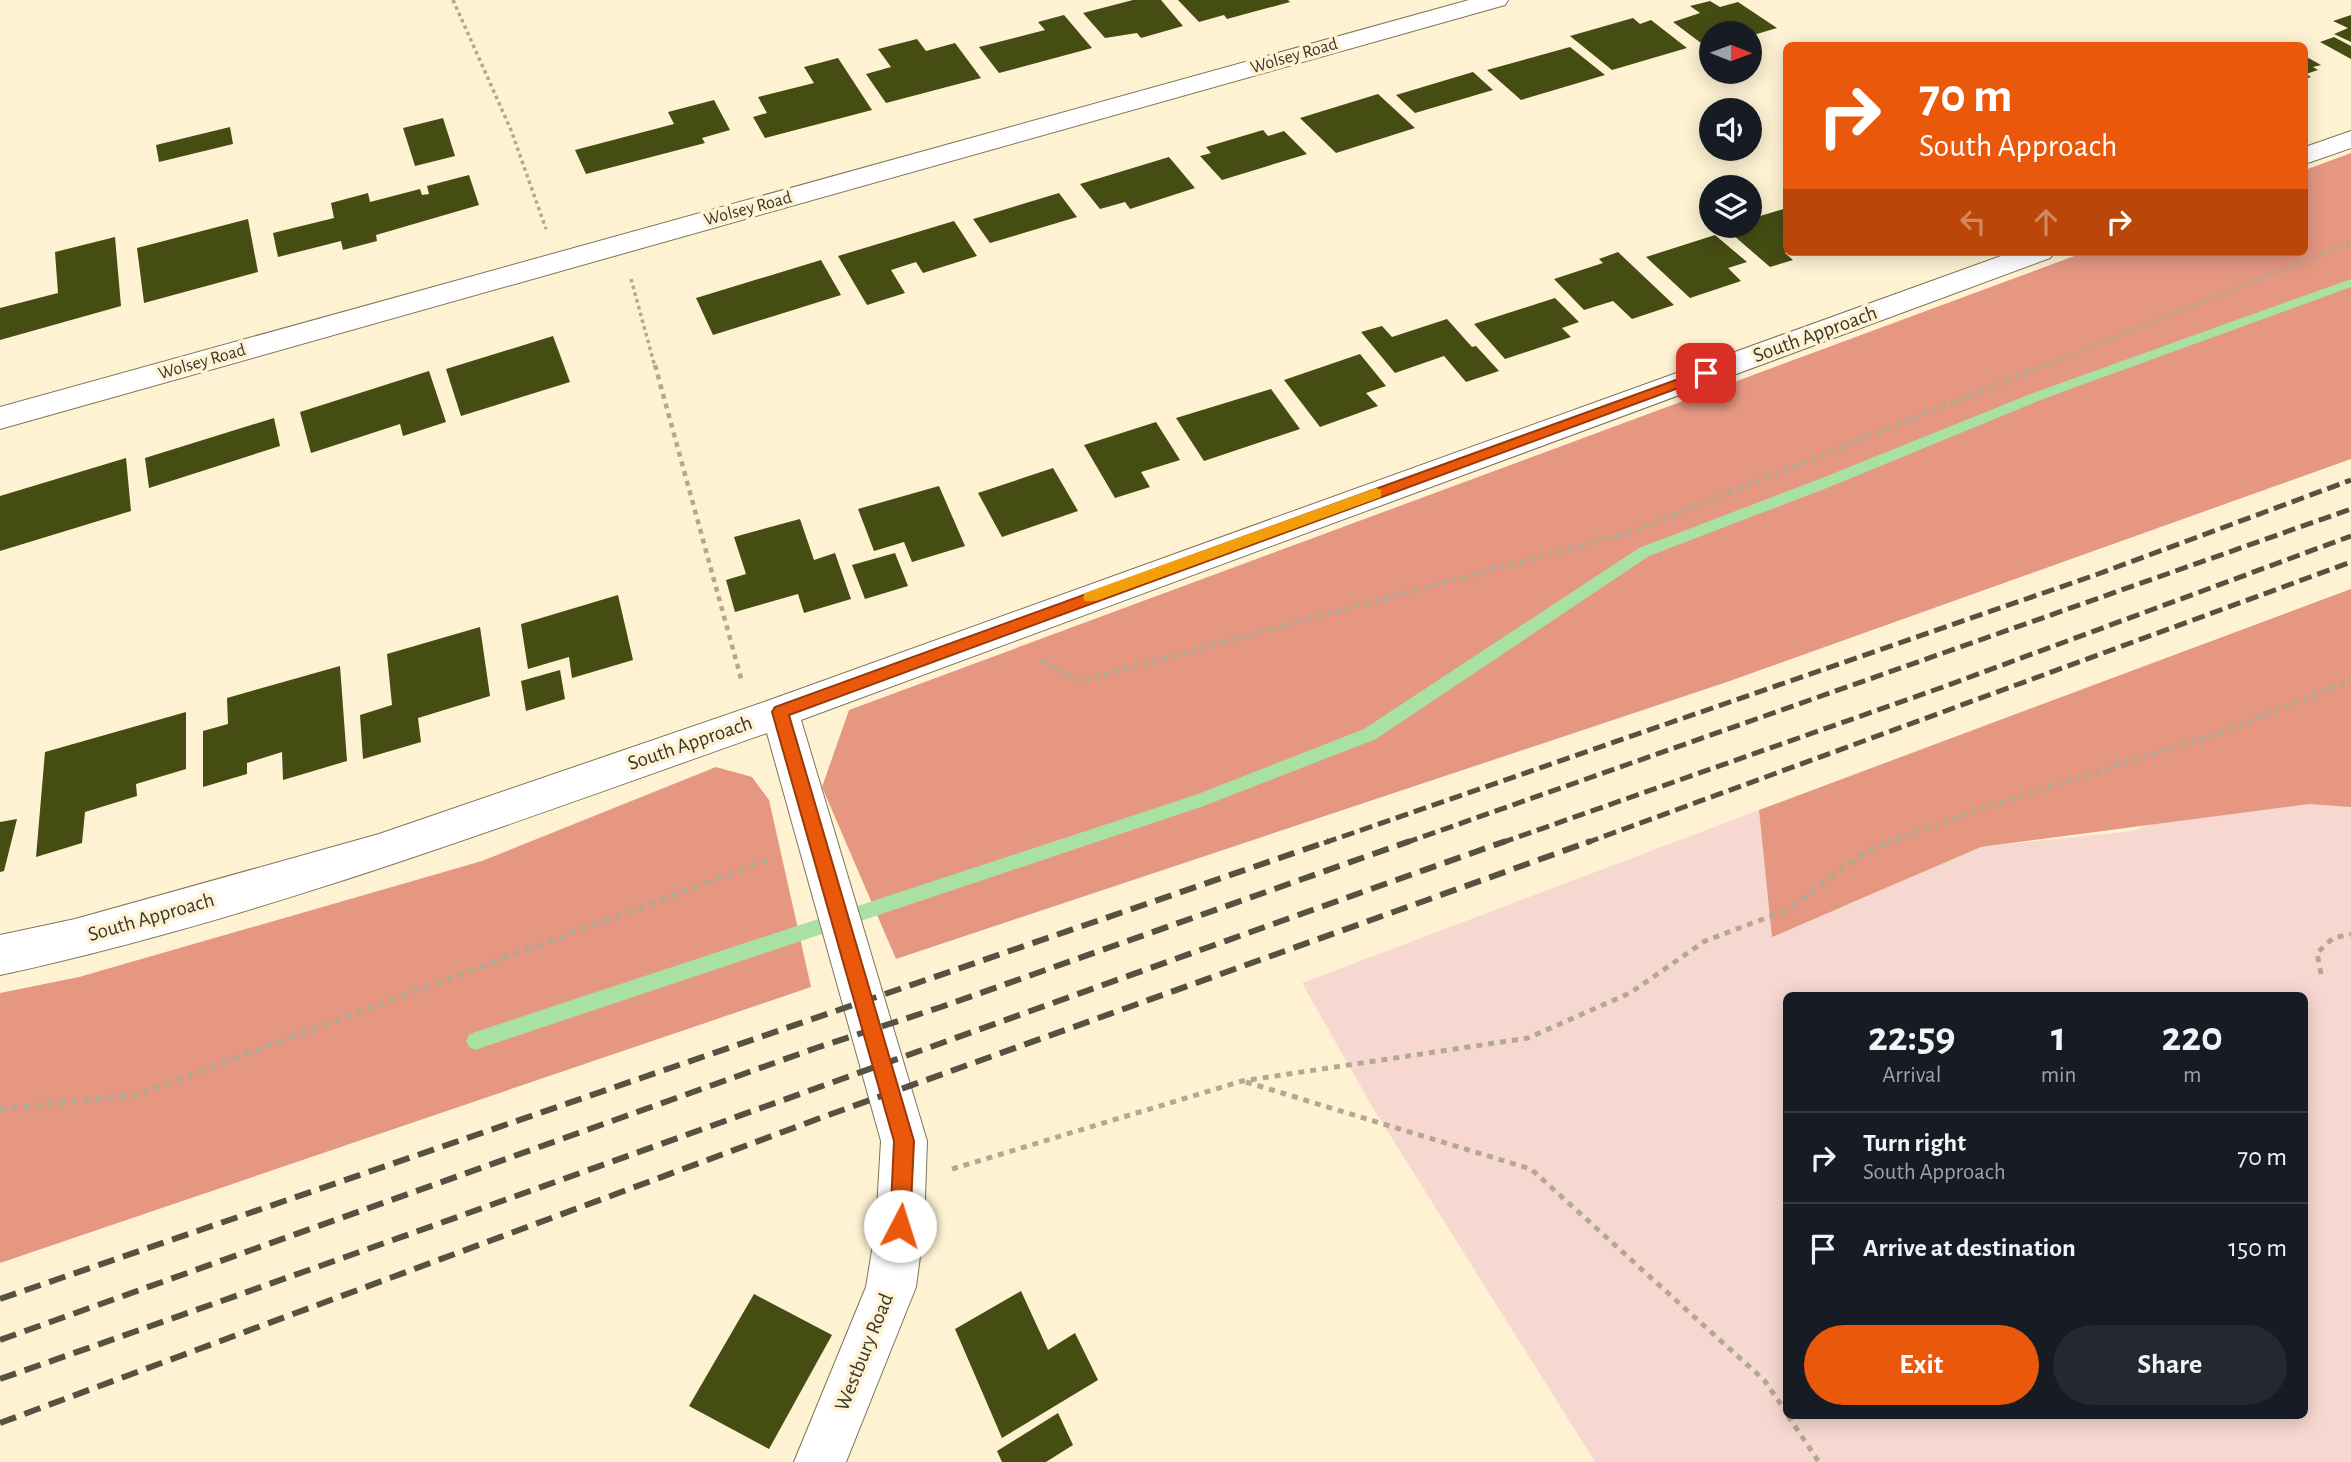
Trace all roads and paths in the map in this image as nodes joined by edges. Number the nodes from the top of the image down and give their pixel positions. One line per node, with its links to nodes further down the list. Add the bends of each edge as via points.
1 (453, 0): 8 (path, via 511,130)
2 (1496, 0): 6 (street, Wolsey Road)
3 (2351, 139): 4 (street)
4 (2308, 155)
5 (2351, 242): 10 (path, via 1634,531 1080,681)
6 (621, 244): 8 (street, Wolsey Road); 12 (path, via 744,690)
7 (2029, 256): 10 (street, South Approach)
8 (558, 261): 9 (street, Wolsey Road)
9 (0, 418)
10 (987, 634): 12 (street, South Approach)
11 (2351, 680): 17 (path, via 2225,731 1980,808 1866,851 1787,910 1705,941 1630,993 1528,1038)
12 (780, 712): 13 (street, Westbury Road); 15 (street, South Approach, via 379,852 75,939)
13 (816, 841): 18 (path, via 136,1095); 19 (street, Westbury Road, via 904,1141)
14 (2351, 934): 16 (path, via 2333,938 2317,953)
15 (0, 955)
16 (2321, 974)
17 (1242, 1081): 19 (path); 20 (path, via 1531,1169 1764,1380)
18 (0, 1110)
19 (904, 1183): 22 (street, Westbury Road, via 891,1287)
20 (1783, 1408)
21 (1791, 1419): 23 (path)
22 (820, 1462)
23 (1819, 1462)

